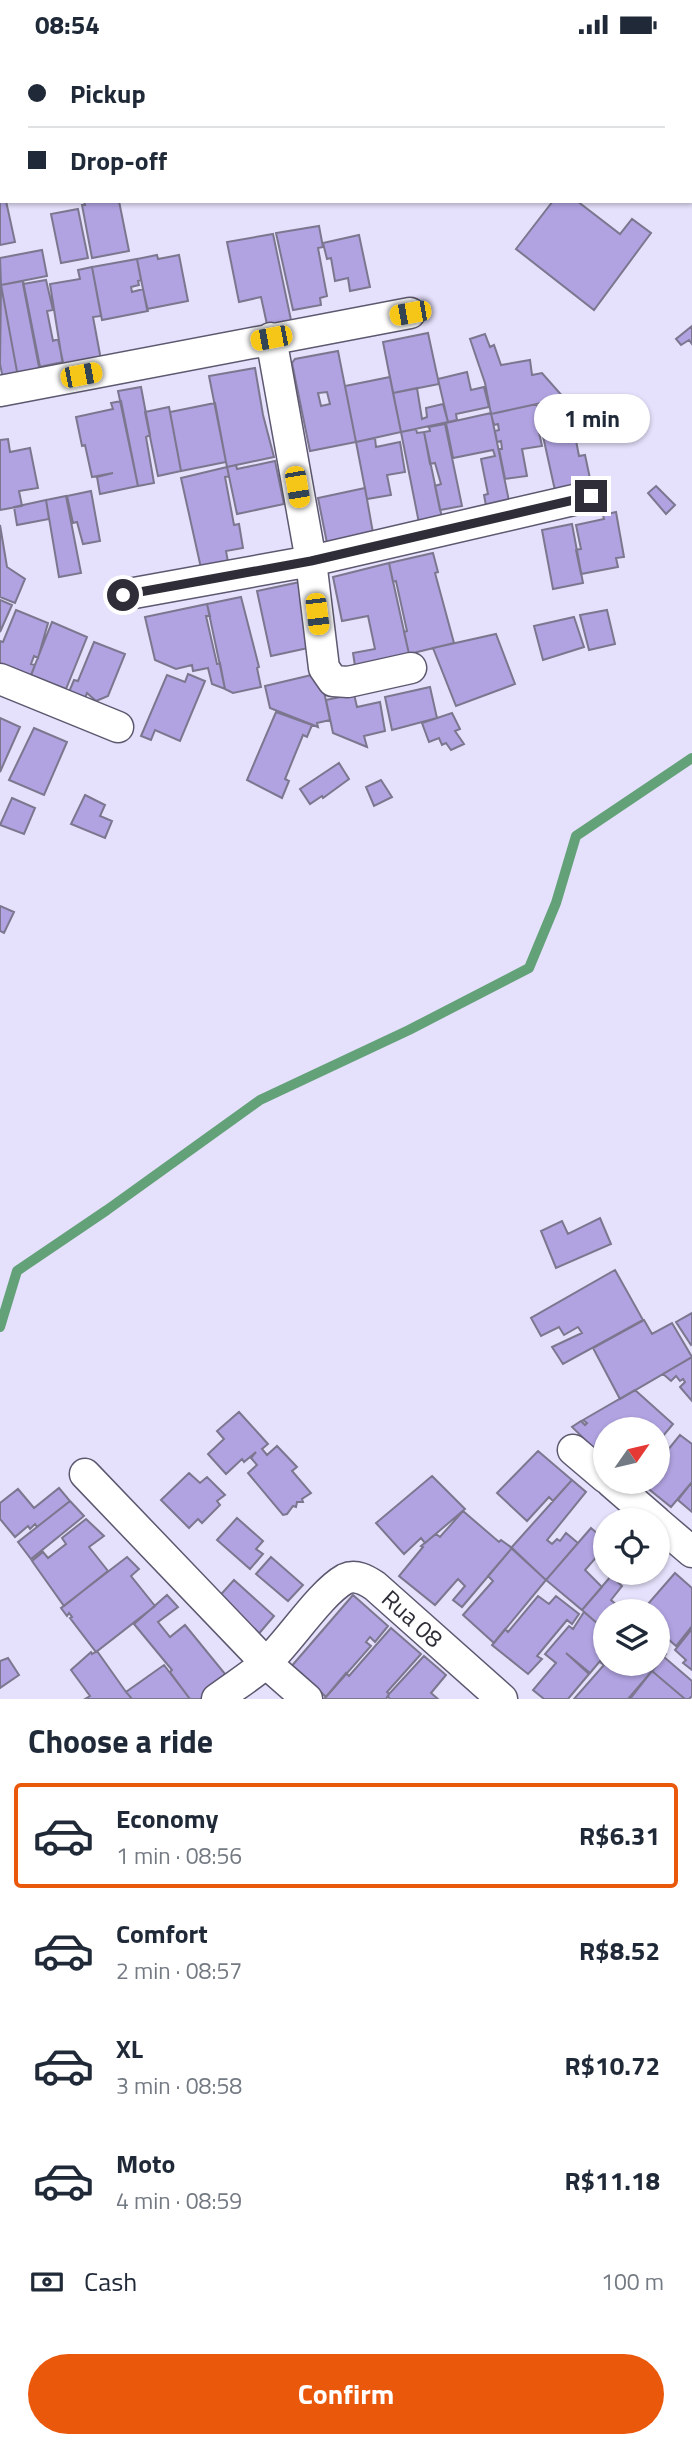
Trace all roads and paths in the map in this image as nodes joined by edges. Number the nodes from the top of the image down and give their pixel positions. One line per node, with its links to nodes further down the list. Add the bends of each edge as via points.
1 (410, 313): 2 (street)
2 (271, 338): 3 (street); 5 (street)
3 (0, 391)
4 (591, 496): 5 (street)
5 (311, 561): 6 (street); 7 (street, via 324,668 333,681 348,683)
6 (123, 595)
7 (411, 668)
8 (0, 679): 9 (street)
9 (118, 727)
10 (573, 1450): 11 (street)
11 (593, 1467)
12 (85, 1474): 17 (street)
13 (626, 1495): 14 (street)
14 (641, 1508)
15 (670, 1533): 16 (street)
16 (692, 1552)
17 (266, 1664): 18 (street, Rua 08); 19 (street); 20 (street, Rua 08, via 318,1606 354,1577 375,1586)
18 (217, 1699)
19 (307, 1699)
20 (502, 1699)

